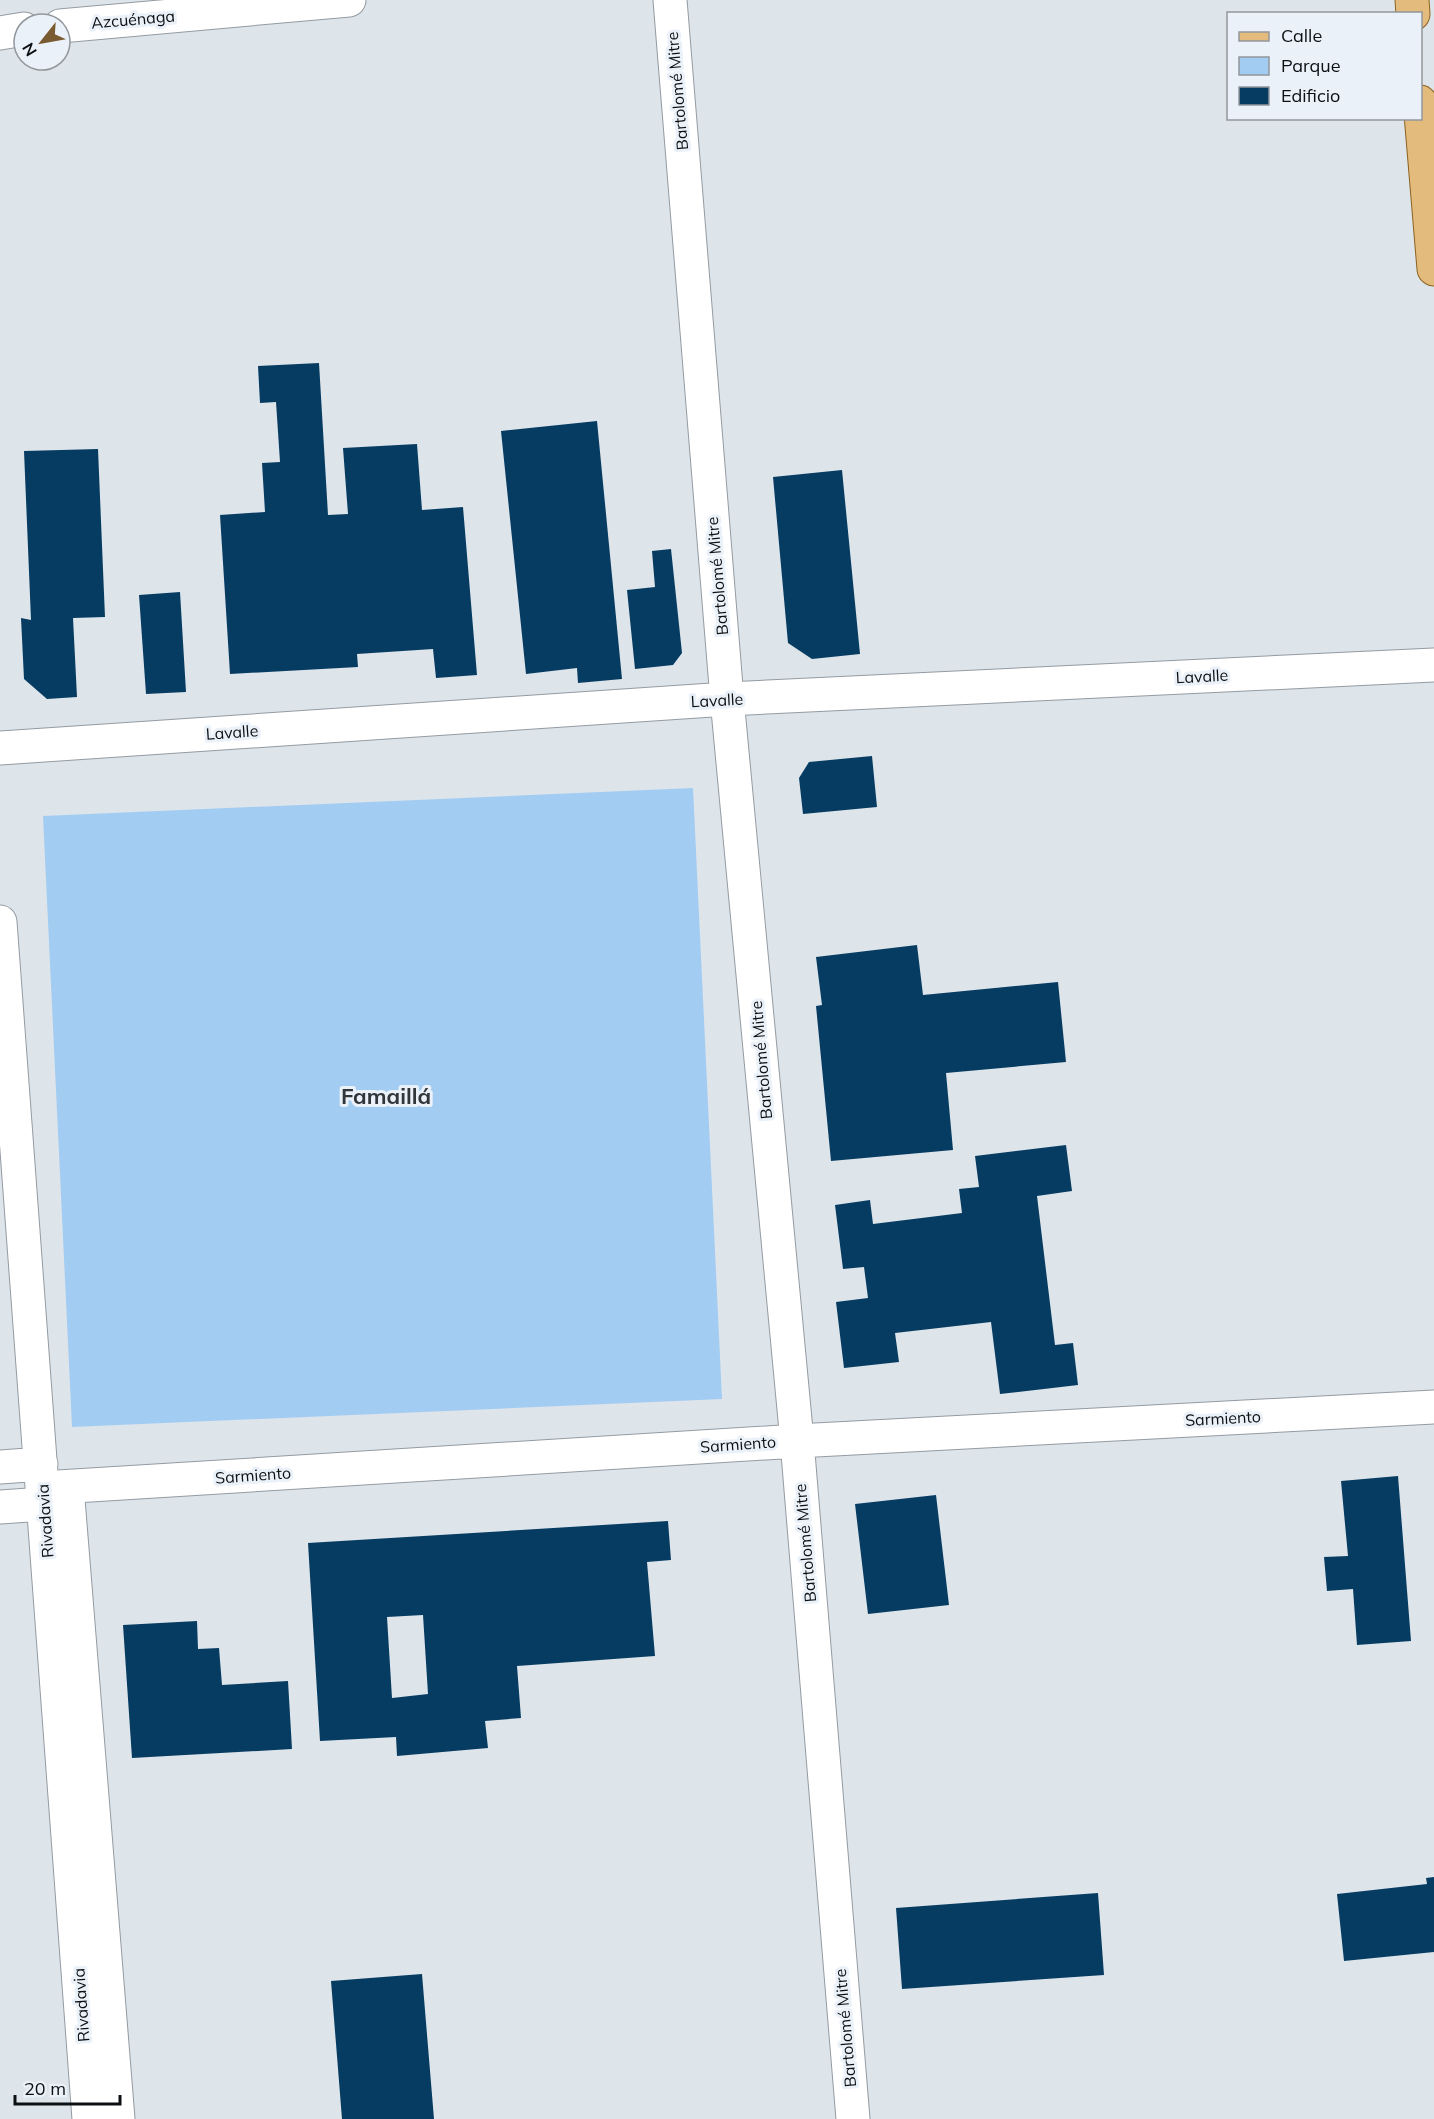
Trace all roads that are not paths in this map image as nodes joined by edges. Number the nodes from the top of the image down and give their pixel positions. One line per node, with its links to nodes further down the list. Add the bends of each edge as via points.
1 (349, 0): 3 (street, Azcuénaga)
2 (670, 0): 7 (street, Bartolomé Mitre)
3 (72, 25)
4 (1422, 120): 5 (main road)
5 (1434, 269)
6 (1434, 665): 7 (street, Lavalle)
7 (727, 699): 8 (street, Lavalle); 11 (street, Bartolomé Mitre)
8 (0, 748)
9 (0, 922): 13 (street, Rivadavia)
10 (1434, 1407): 11 (street, Sarmiento)
11 (797, 1441): 13 (street, Sarmiento); 17 (street, Bartolomé Mitre)
12 (0, 1467): 13 (street, Sarmiento)
13 (48, 1486): 14 (street, Sarmiento); 15 (street, Rivadavia); 16 (street, Rivadavia)
14 (0, 1507)
15 (89, 2119)
16 (118, 2119)
17 (853, 2119)

